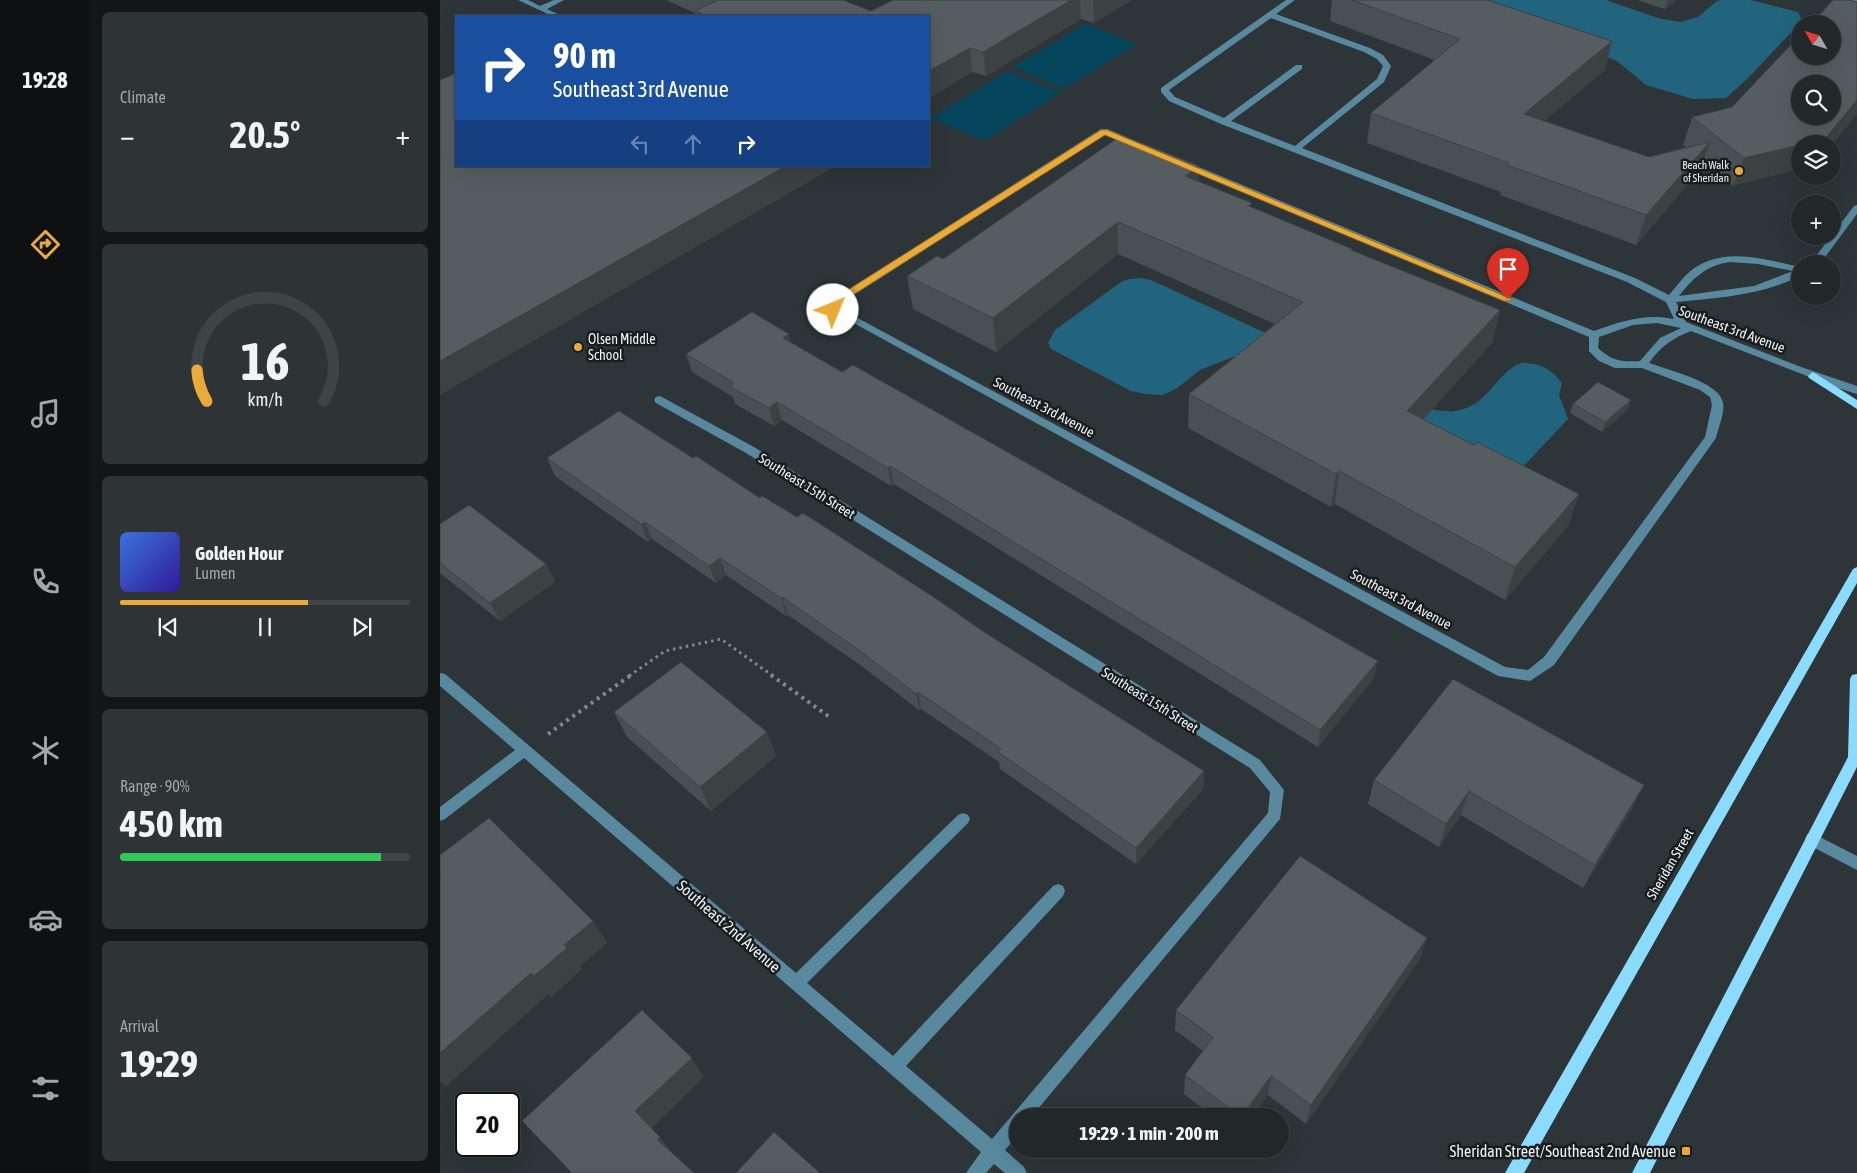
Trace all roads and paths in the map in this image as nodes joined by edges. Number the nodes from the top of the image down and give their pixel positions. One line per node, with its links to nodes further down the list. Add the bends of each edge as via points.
1 (522, 0): 4 (street)
2 (560, 0): 4 (street)
3 (1291, 0): 6 (street)
4 (540, 9): 5 (street)
5 (555, 15)
6 (1270, 15): 8 (street, via 1164,90 1172,100); 10 (street, via 1367,50 1380,57 1387,66 1381,80)
7 (1299, 67): 8 (street)
8 (1224, 122): 10 (street)
9 (1141, 147): 20 (street, Southeast 3rd Avenue, via 1104,131 836,302 833,310 1503,672 1530,676 1549,661 1710,438 1718,405 1716,395 1704,387)
10 (1295, 150): 16 (street, via 1631,280)
11 (1177, 162): 19 (street)
12 (1857, 208): 13 (street)
13 (1822, 255)
14 (1791, 269): 16 (street, via 1737,258 1715,260 1693,273)
15 (1791, 277): 16 (street, via 1743,290)
16 (1670, 300): 17 (street)
17 (1681, 323): 18 (street, Southeast 3rd Avenue); 19 (street, Southeast 3rd Avenue, via 1642,320)
18 (1692, 328): 20 (street, via 1656,345); 21 (street, Southeast 3rd Avenue)
19 (1594, 335): 20 (street, Southeast 3rd Avenue, via 1593,349 1603,359 1620,366)
20 (1643, 364)
21 (1813, 376): 22 (street, Southeast 3rd Avenue); 24 (main road)
22 (1857, 390)
23 (660, 400): 38 (street, Southeast 15th Street, via 750,450 1254,764 1277,790 1275,814)
24 (1857, 405)
25 (1857, 572): 43 (main road, Sheridan Street)
26 (440, 678): 29 (street, Southeast 2nd Avenue)
27 (1857, 679): 30 (main road)
28 (831, 718): 29 (path, via 721,639 665,651)
29 (525, 750): 31 (street); 36 (street, Southeast 2nd Avenue)
30 (1856, 755): 33 (main road)
31 (440, 815)
32 (963, 819): 36 (street)
33 (1812, 839): 34 (street); 44 (main road)
34 (1857, 863)
35 (1058, 891): 37 (street)
36 (796, 983): 37 (street, Southeast 2nd Avenue)
37 (894, 1067): 40 (street, Southeast 2nd Avenue)
38 (1028, 1108)
39 (1009, 1132): 40 (street)
40 (993, 1151): 41 (street); 42 (street, Southeast 2nd Avenue)
41 (975, 1173)
42 (1018, 1173)
43 (1514, 1173)
44 (1641, 1173)

